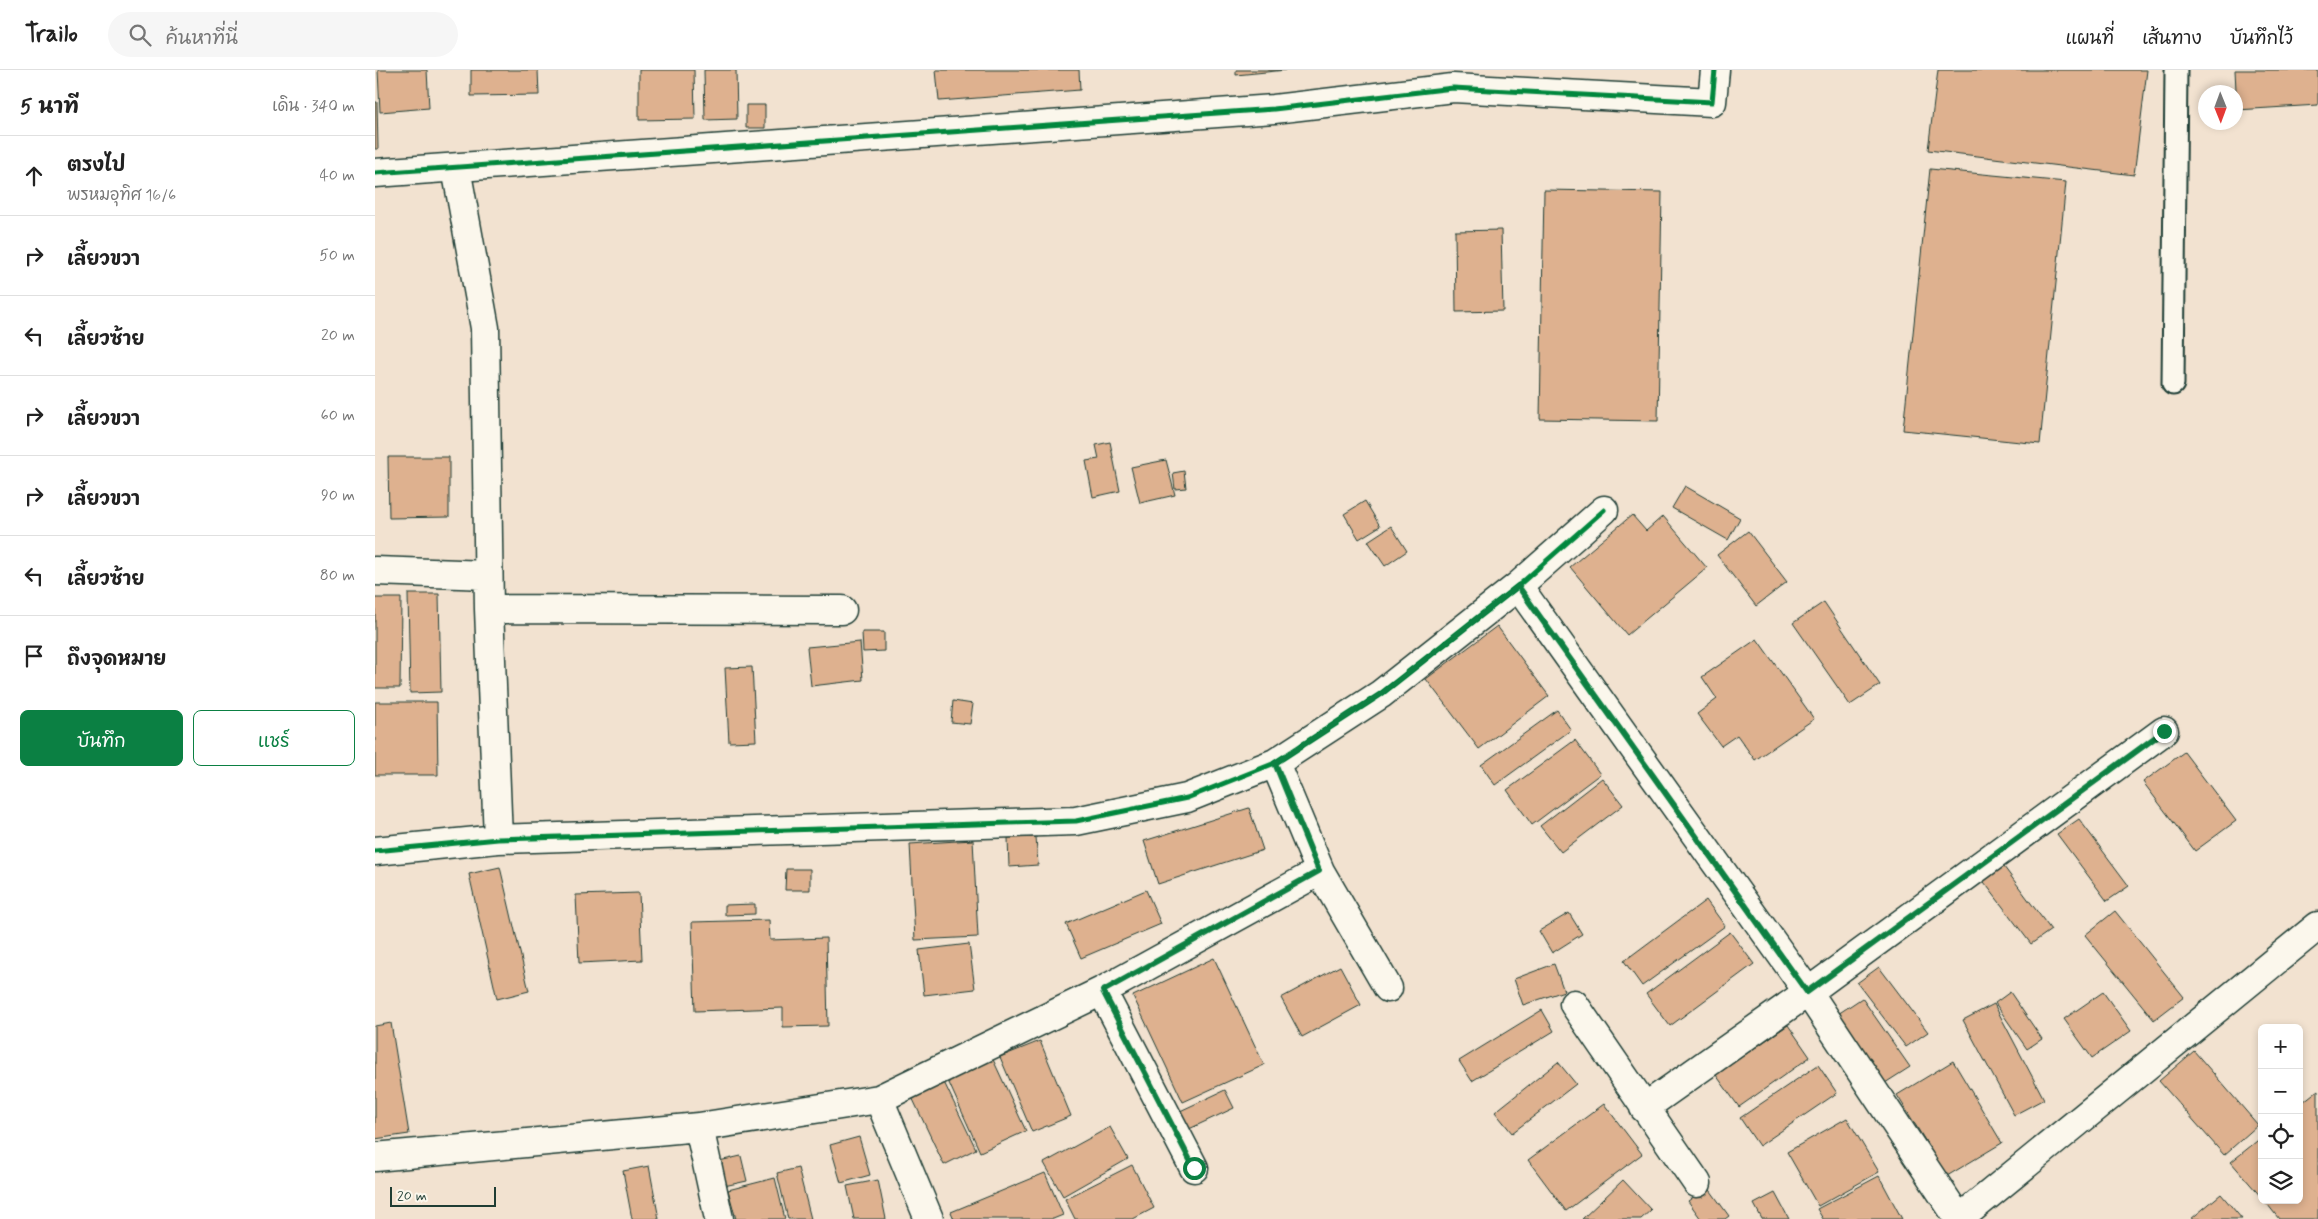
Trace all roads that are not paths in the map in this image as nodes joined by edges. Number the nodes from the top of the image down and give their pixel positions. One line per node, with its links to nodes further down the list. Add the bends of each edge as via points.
1 (1715, 70): 3 (street, via 1712,102 1453,88 1274,109)
2 (2177, 70): 5 (lane)
3 (456, 168): 4 (street); 8 (street, via 485,328)
4 (375, 173)
5 (2173, 384)
6 (1604, 510): 9 (street)
7 (375, 571): 8 (street)
8 (488, 575): 10 (street)
9 (1518, 586): 13 (street, via 1381,694); 20 (street)
10 (489, 609): 11 (street); 14 (street)
11 (842, 610)
12 (2164, 731): 20 (street)
13 (1275, 763): 14 (street, via 1187,798 1076,821); 16 (street)
14 (498, 838): 15 (street)
15 (375, 852)
16 (1319, 871): 18 (street); 19 (street)
17 (2318, 926): 30 (street)
18 (1388, 988)
19 (1103, 991): 22 (street); 26 (street)
20 (1807, 992): 23 (street); 30 (street)
21 (1574, 1004): 23 (street)
22 (879, 1099): 24 (street); 29 (street)
23 (1644, 1108): 27 (street)
24 (699, 1127): 25 (street); 28 (street)
25 (375, 1156)
26 (1194, 1168)
27 (1697, 1183)
28 (719, 1219)
29 (929, 1219)
30 (1959, 1219)

